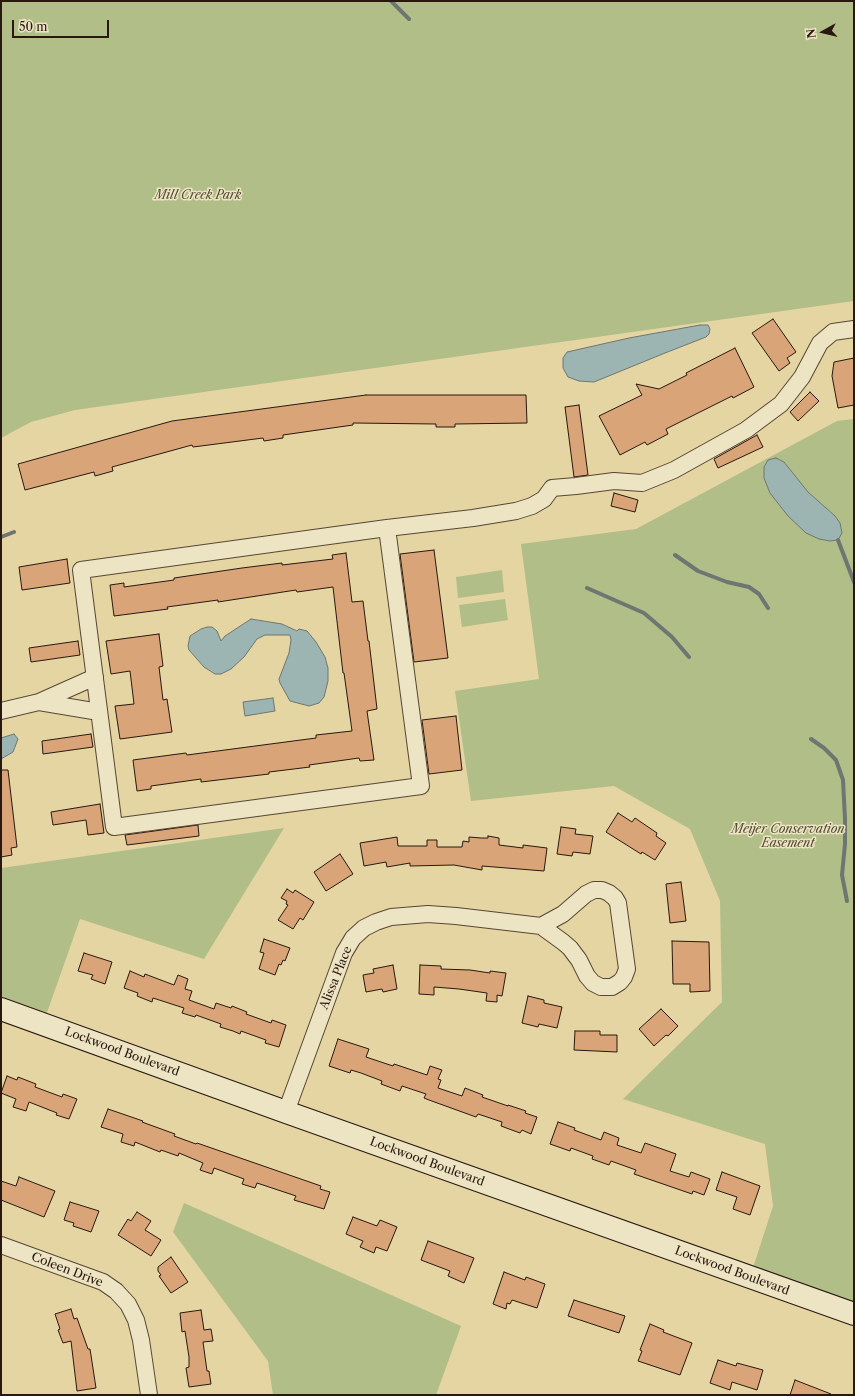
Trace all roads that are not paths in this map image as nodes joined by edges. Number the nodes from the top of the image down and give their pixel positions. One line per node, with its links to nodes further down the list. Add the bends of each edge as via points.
1 (854, 329): 2 (street, via 834,332 820,343 802,377 781,404 746,430 674,470 642,483 614,481 552,488 544,499 516,511)
2 (387, 528): 3 (street, via 81,570); 6 (street, via 421,786 114,826)
3 (95, 677): 4 (street); 6 (street)
4 (39, 702): 5 (street); 6 (street)
5 (1, 711)
6 (99, 712)
7 (541, 926): 7 (street, Alissa Place, via 563,914 594,890 609,893 618,903 627,969 624,977 612,987 601,987 593,983 570,948); 9 (street, Alissa Place, via 428,914 391,917 364,928 353,938 344,953)
8 (1, 1009): 9 (main road, Lockwood Boulevard)
9 (286, 1112): 11 (main road, Lockwood Boulevard)
10 (1, 1245): 12 (street, Coleen Drive, via 103,1282 116,1291 128,1304 136,1320)
11 (854, 1314)
12 (149, 1395)

